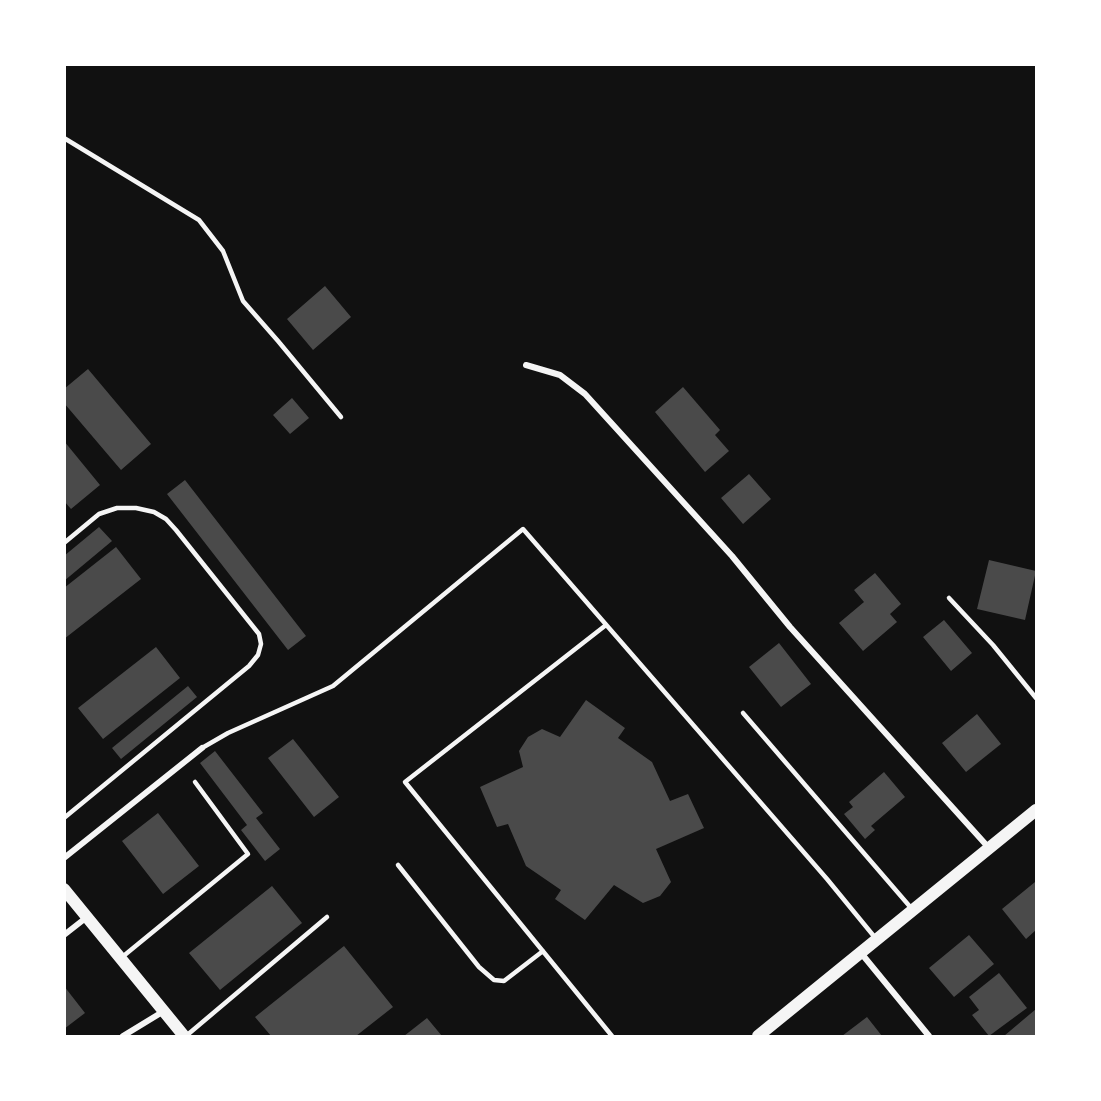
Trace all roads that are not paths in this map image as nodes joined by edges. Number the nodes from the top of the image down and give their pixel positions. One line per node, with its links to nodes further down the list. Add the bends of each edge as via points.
1 (64, 138): 3 (lane, via 199,220 223,251 243,302)
2 (526, 365): 13 (street, via 560,375 585,394)
3 (342, 417)
4 (64, 543): 12 (lane, via 99,514 117,508 154,512 183,538 259,634 261,644 249,666)
5 (949, 598): 7 (lane)
6 (606, 625): 9 (lane, via 523,529 333,686); 21 (lane); 22 (lane, via 405,782)
7 (1036, 698)
8 (742, 713): 17 (lane)
9 (202, 748): 14 (street)
10 (195, 782): 24 (lane, via 248,855)
11 (1036, 813): 13 (main road)
12 (64, 818)
13 (990, 849): 17 (main road)
14 (64, 858)
15 (398, 865): 22 (lane, via 479,967 494,980 504,981)
16 (64, 889): 18 (main road)
17 (913, 910): 21 (main road)
18 (87, 917): 20 (street); 24 (main road)
19 (327, 917): 27 (lane)
20 (64, 935)
21 (877, 940): 23 (main road)
22 (543, 951): 28 (lane)
23 (861, 953): 29 (main road); 30 (street)
24 (121, 958): 25 (main road)
25 (164, 1011): 26 (street); 27 (main road)
26 (123, 1036)
27 (185, 1036)
28 (612, 1036)
29 (758, 1036)
30 (929, 1036)

